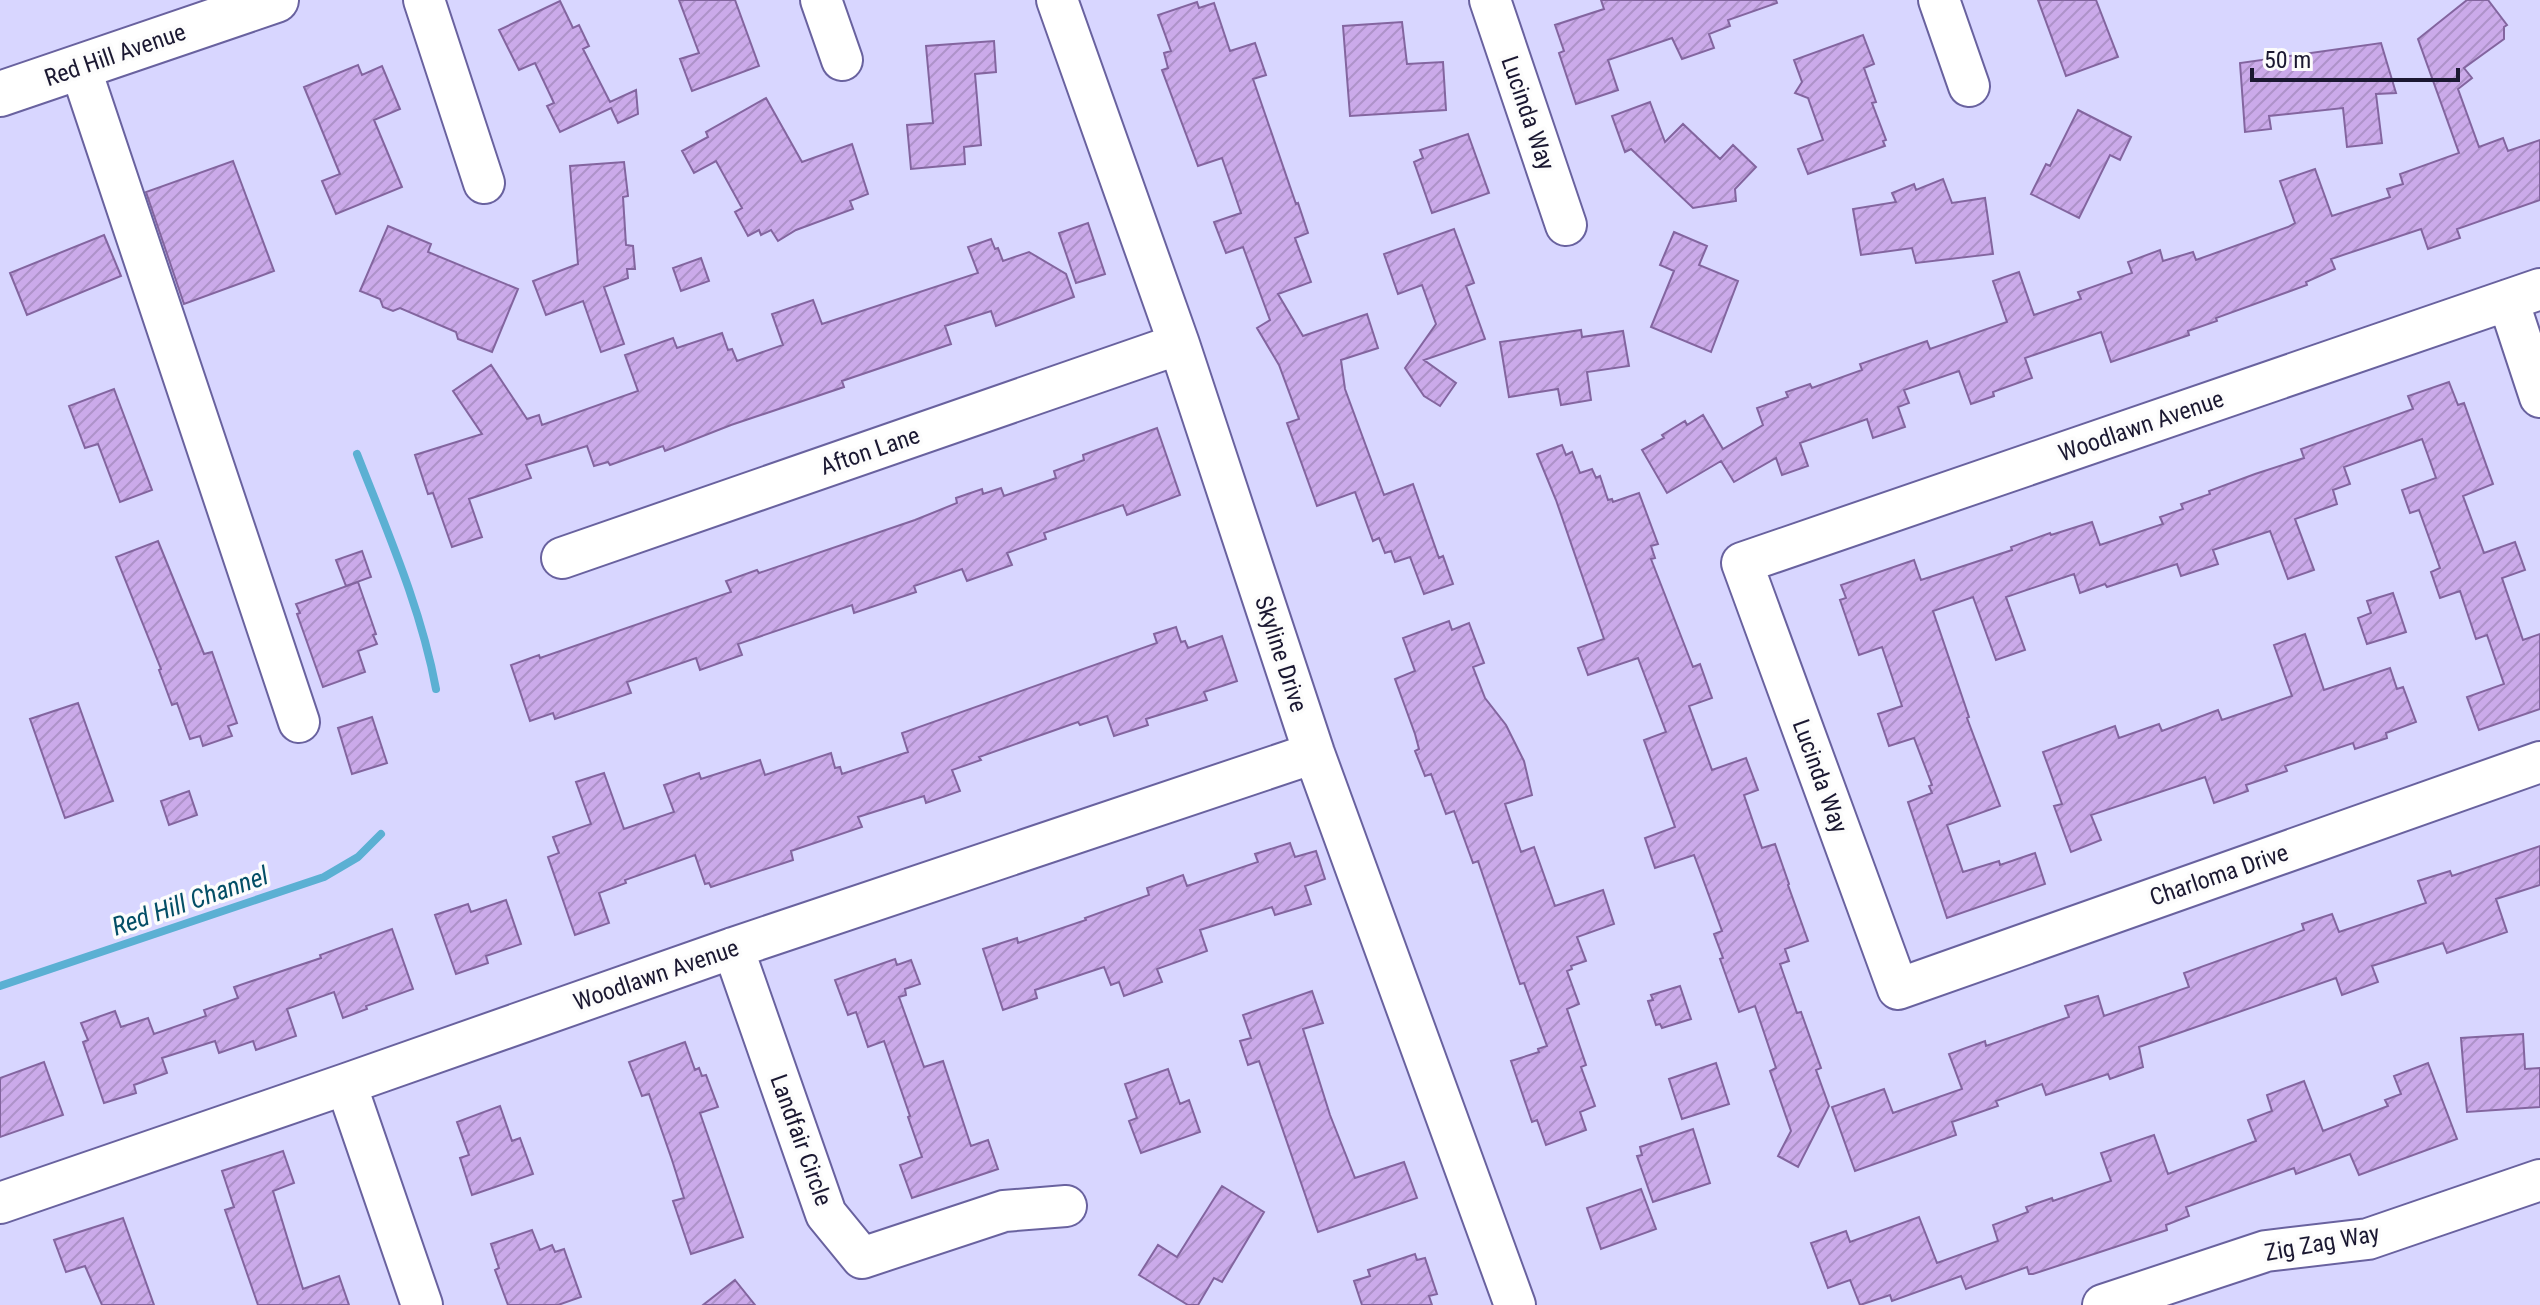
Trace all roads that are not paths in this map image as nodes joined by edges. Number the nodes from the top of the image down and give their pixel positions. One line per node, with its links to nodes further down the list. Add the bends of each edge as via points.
1 (276, 0): 8 (main road, Red Hill Avenue)
2 (424, 0): 11 (street)
3 (821, 0): 7 (street)
4 (1057, 0): 14 (street, Skyline Drive)
5 (1490, 0): 12 (street, Lucinda Way)
6 (1939, 0): 9 (street)
7 (842, 60)
8 (80, 67): 10 (main road, Red Hill Avenue); 18 (street)
9 (1969, 86)
10 (0, 94)
11 (484, 183)
12 (1566, 225)
13 (2524, 295): 15 (street); 17 (street, Woodlawn Avenue)
14 (1179, 344): 16 (street, Afton Lane); 19 (street, Skyline Drive)
15 (2540, 397)
16 (562, 558)
17 (1742, 563): 22 (street, Lucinda Way)
18 (299, 722)
19 (1314, 753): 21 (street, Woodlawn Avenue); 29 (street, Skyline Drive)
20 (2540, 762): 22 (street, Charloma Drive)
21 (733, 948): 23 (street, Woodlawn Avenue); 26 (street, Landfair Circle, via 826,1214 862,1258 1004,1211)
22 (1898, 989)
23 (346, 1084): 25 (street, Woodlawn Avenue); 28 (street)
24 (2540, 1180): 27 (street, Zig Zag Way, via 2368,1239 2266,1251)
25 (0, 1203)
26 (1066, 1206)
27 (2208, 1288): 30 (street, Zig Zag Way)
28 (422, 1305)
29 (1515, 1305)
30 (2103, 1305)

